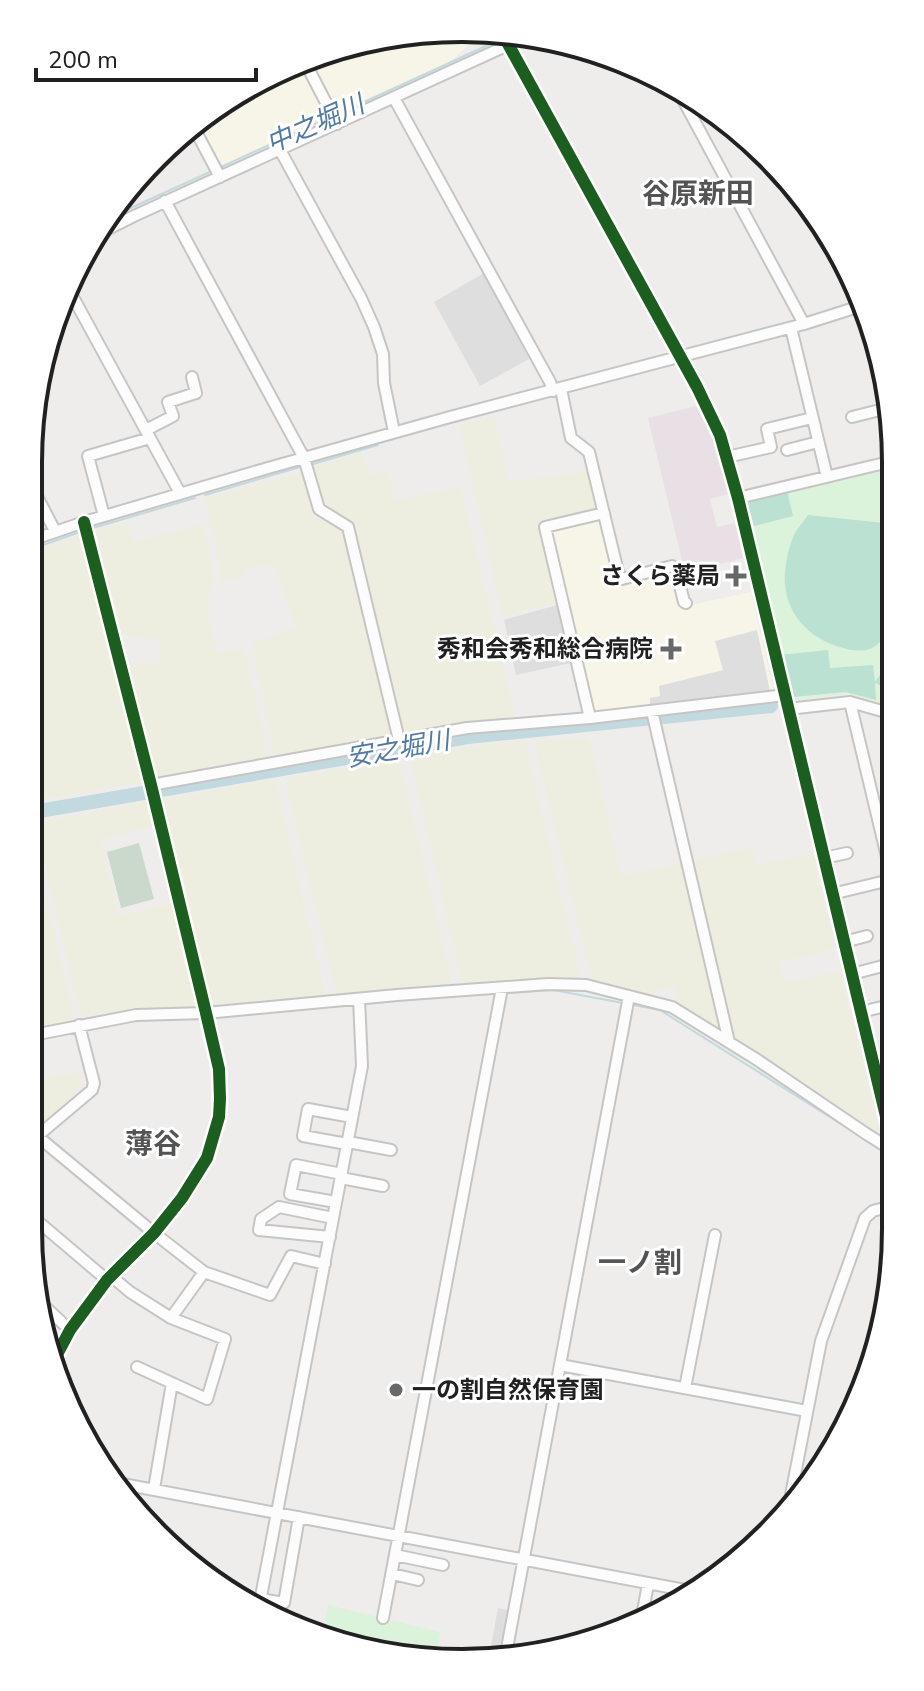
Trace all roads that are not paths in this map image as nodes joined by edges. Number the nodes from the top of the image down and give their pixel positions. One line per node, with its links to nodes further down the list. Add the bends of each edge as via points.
1 (508, 45): 3 (street); 15 (street)
2 (309, 71): 5 (street)
3 (394, 98): 5 (street); 17 (street)
4 (687, 108): 13 (street)
5 (337, 124): 7 (street)
6 (198, 135): 8 (street)
7 (280, 150): 8 (street); 21 (street, via 374,327)
8 (220, 177): 9 (street)
9 (165, 201): 10 (street); 26 (street)
10 (116, 225)
11 (75, 300): 22 (street)
12 (853, 309): 13 (street)
13 (804, 324): 14 (street)
14 (791, 328): 15 (street); 20 (street)
15 (679, 356): 17 (street); 25 (street)
16 (192, 377): 22 (street, via 196,393 168,402 173,416)
17 (557, 390): 21 (street); 32 (street, via 571,438 589,452)
18 (878, 410): 19 (street)
19 (852, 417)
20 (812, 418): 23 (street); 25 (street, via 767,429 771,447)
21 (394, 432): 26 (street)
22 (148, 434): 29 (street); 33 (street, via 88,456)
23 (818, 442): 24 (street); 28 (street)
24 (787, 450)
25 (727, 457): 30 (street)
26 (304, 458): 29 (street); 44 (street, via 319,509 348,527)
27 (882, 464): 28 (street)
28 (827, 477): 30 (street)
29 (180, 493): 33 (street)
30 (738, 498): 38 (street)
31 (42, 506): 35 (street)
32 (604, 513): 37 (street, via 619,576 674,567); 43 (street, via 545,527)
33 (104, 516): 34 (street)
34 (84, 522): 35 (street); 45 (street)
35 (55, 531): 36 (street)
36 (42, 536)
37 (686, 603)
38 (785, 695): 40 (street); 41 (street)
39 (850, 702): 40 (street); 42 (street); 46 (street)
40 (788, 709): 48 (street)
41 (652, 711): 43 (street); 63 (street)
42 (882, 711)
43 (590, 718): 44 (street, via 467,728)
44 (399, 740): 45 (street)
45 (151, 785): 60 (street)
46 (882, 834)
47 (847, 853): 48 (street)
48 (824, 858): 50 (street)
49 (882, 884): 50 (street)
50 (832, 894): 52 (street)
51 (867, 936): 52 (street)
52 (844, 942): 54 (street)
53 (882, 966): 54 (street)
54 (852, 974): 59 (street)
55 (502, 988): 56 (street, via 586,985); 57 (street); 97 (street)
56 (629, 996): 63 (street, via 672,1007); 87 (street)
57 (359, 999): 60 (street); 65 (street, via 362,1066)
58 (882, 1007): 59 (street)
59 (861, 1012): 64 (street)
60 (206, 1013): 61 (street, via 136,1015); 77 (street, via 219,1069 216,1127 207,1158)
61 (79, 1025): 62 (street); 66 (street, via 92,1090)
62 (42, 1033)
63 (729, 1042): 68 (street)
64 (882, 1100)
65 (352, 1117): 67 (street); 67 (street, via 308,1109 303,1136)
66 (42, 1132)
67 (347, 1143): 70 (street); 71 (street)
68 (882, 1144)
69 (42, 1148): 77 (street)
70 (391, 1150)
71 (341, 1176): 72 (street); 73 (street); 73 (street, via 296,1165 290,1194)
72 (383, 1186)
73 (336, 1202): 75 (street)
74 (882, 1209): 91 (street, via 865,1218 821,1341)
75 (333, 1218): 79 (street); 79 (street, via 279,1207 261,1219 259,1230)
76 (42, 1224): 82 (street)
77 (154, 1233): 81 (street); 82 (street)
78 (715, 1235): 90 (street)
79 (330, 1237): 80 (street)
80 (325, 1264): 81 (street, via 291,1256 270,1295); 95 (street)
81 (204, 1272): 84 (street)
82 (109, 1278): 84 (street); 85 (street)
83 (50, 1311): 85 (street)
84 (171, 1318): 89 (street, via 225,1339 207,1399)
85 (70, 1330): 86 (street)
86 (60, 1350)
87 (560, 1365): 90 (street); 99 (street)
88 (137, 1367): 89 (street)
89 (172, 1383): 93 (street)
90 (685, 1388): 91 (street)
91 (807, 1411): 94 (street)
92 (129, 1485): 93 (street)
93 (154, 1489): 95 (street)
94 (792, 1489)
95 (277, 1513): 96 (street); 105 (street)
96 (299, 1517): 97 (street); 106 (street, via 284,1603)
97 (399, 1536): 98 (street); 99 (street)
98 (395, 1555): 100 (street); 101 (street)
99 (524, 1559): 103 (street); 109 (street)
100 (443, 1565)
101 (392, 1574): 102 (street); 108 (street)
102 (418, 1580)
103 (648, 1584): 104 (street); 107 (street)
104 (678, 1589)
105 (261, 1598)
106 (270, 1603)
107 (644, 1608)
108 (383, 1618)
109 (507, 1646)

